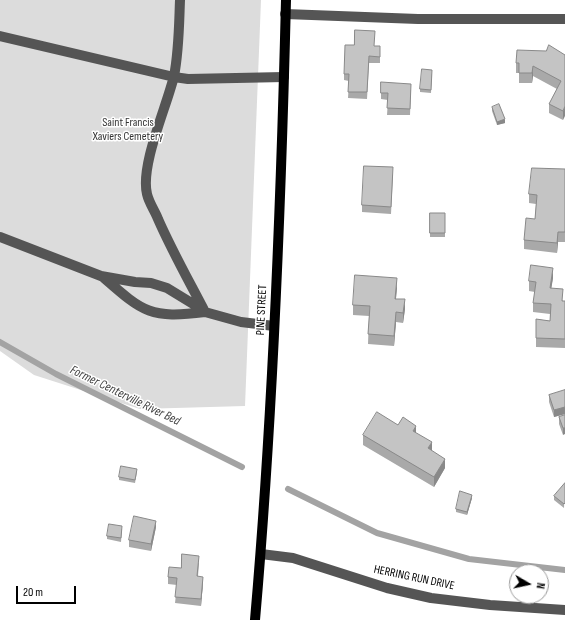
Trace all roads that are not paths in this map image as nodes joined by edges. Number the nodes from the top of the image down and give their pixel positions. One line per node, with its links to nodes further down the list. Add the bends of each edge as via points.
1 (180, 0): 6 (street)
2 (286, 0): 3 (main road, PINE STREET)
3 (285, 14): 4 (street, via 418,19); 7 (main road, PINE STREET)
4 (565, 19)
5 (0, 36): 6 (street)
6 (174, 77): 7 (street); 10 (street, via 150,160 147,194 164,234)
7 (284, 77): 11 (main road, PINE STREET)
8 (0, 237): 9 (street)
9 (101, 276): 10 (street, via 151,283 167,288); 10 (street, via 137,306 151,312 181,315)
10 (205, 312): 11 (street, via 241,322)
11 (274, 326): 12 (main road, PINE STREET)
12 (261, 554): 13 (street, HERRING RUN DRIVE, via 293,558 387,588 431,598); 14 (main road, PINE STREET)
13 (565, 610)
14 (255, 620)

